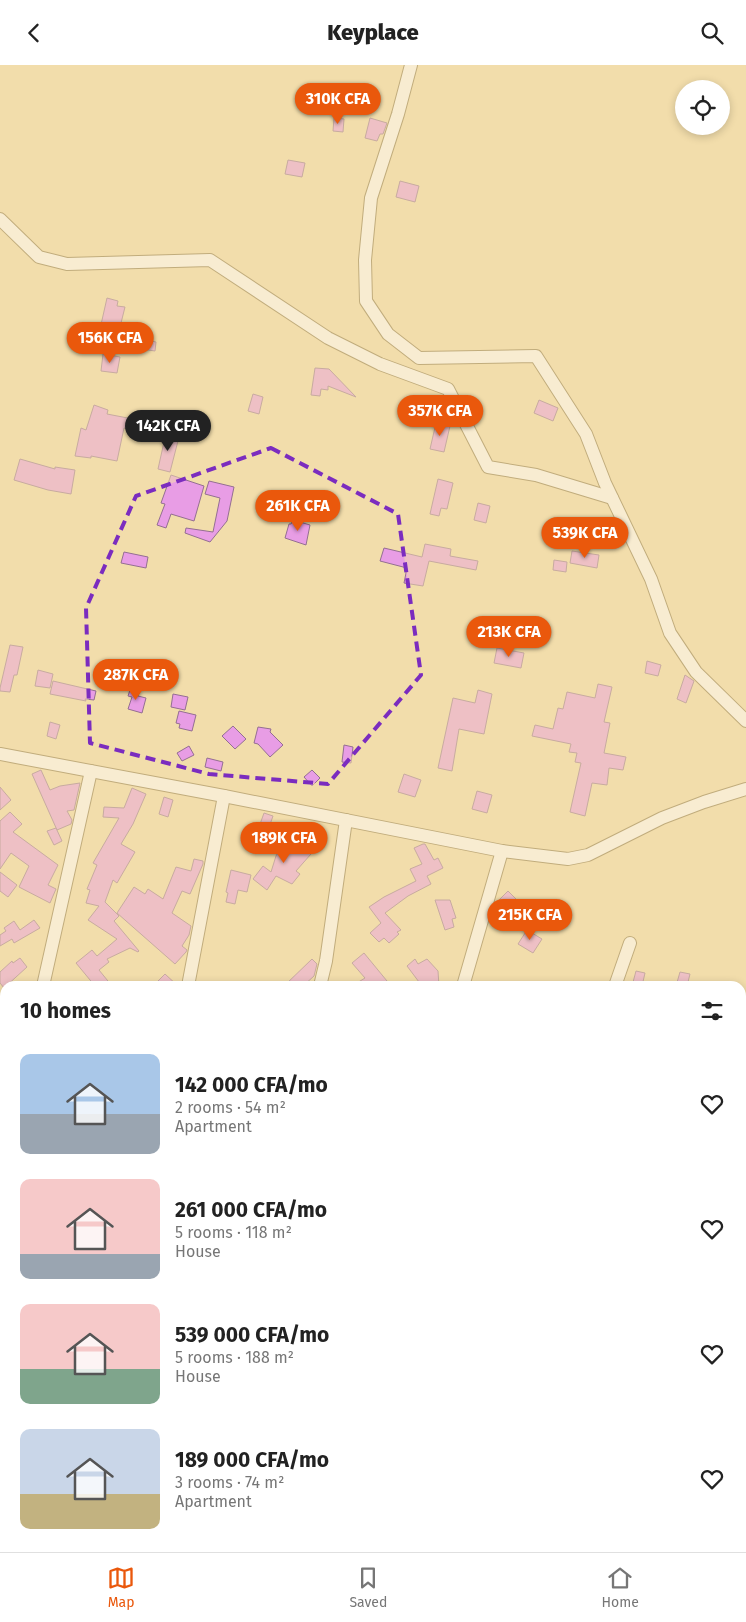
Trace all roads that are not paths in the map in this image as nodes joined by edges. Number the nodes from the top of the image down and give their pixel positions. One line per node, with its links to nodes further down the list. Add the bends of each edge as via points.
1 (411, 65): 3 (street, via 371,198 365,260 366,301 388,334 420,358 536,356 586,435)
2 (0, 219): 3 (street, via 39,257 67,264 210,260 328,337 380,364 448,389 488,467 536,475)
3 (612, 498): 4 (street, via 651,579 670,633 696,672)
4 (746, 721)
5 (0, 754): 6 (street)
6 (91, 771): 8 (street); 12 (street)
7 (746, 789): 10 (street, via 662,818 588,855 568,859)
8 (224, 796): 9 (street); 13 (street)
9 (346, 821): 10 (street); 14 (street)
10 (502, 851): 15 (street)
11 (630, 943): 16 (street)
12 (44, 981)
13 (189, 981)
14 (321, 981)
15 (464, 981)
16 (617, 981)

